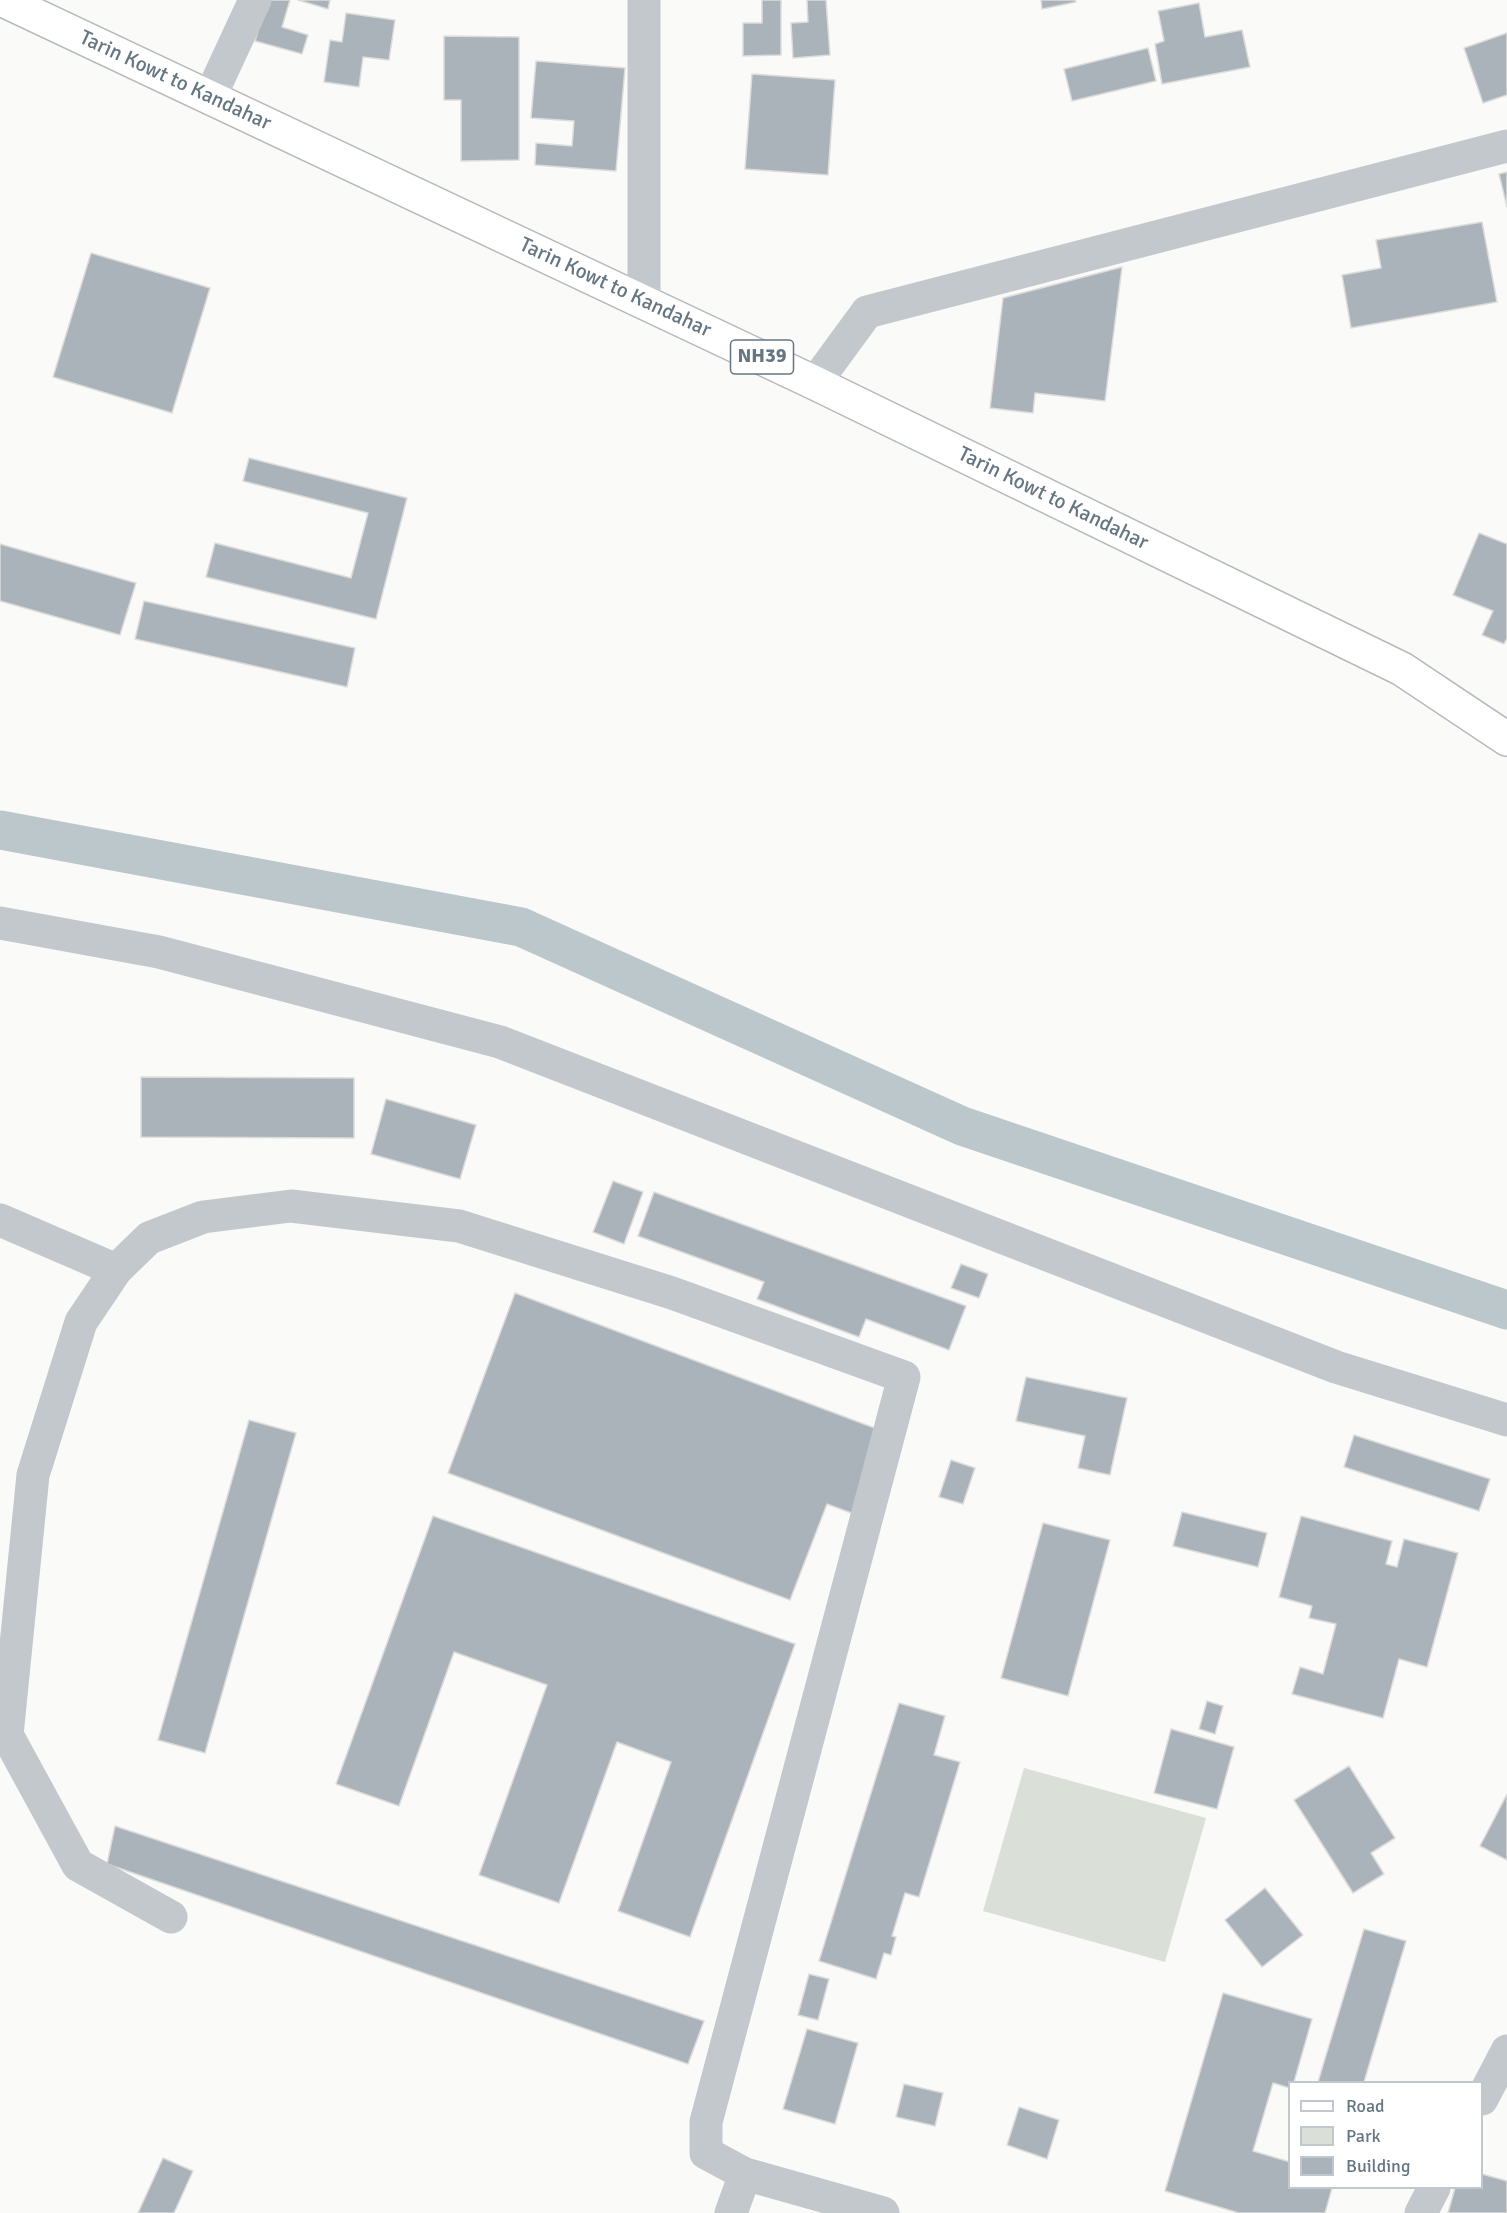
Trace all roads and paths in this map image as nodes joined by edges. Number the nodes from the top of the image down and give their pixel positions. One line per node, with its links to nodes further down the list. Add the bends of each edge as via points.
1 (3, 0): 4 (main road, Tarin Kowt to Kandahar / NH39)
2 (255, 0): 4 (street)
3 (644, 0): 6 (street)
4 (210, 97): 6 (main road, Tarin Kowt to Kandahar / NH39)
5 (1507, 146): 7 (street, via 867,312)
6 (644, 302): 7 (main road, Tarin Kowt to Kandahar / NH39)
7 (815, 383): 8 (main road, Tarin Kowt to Kandahar / NH39, via 1402,669)
8 (1507, 739)
9 (0, 923): 12 (street, via 159,952 500,1042 1336,1367)
10 (0, 1220): 11 (street)
11 (116, 1270): 13 (street, via 81,1322 33,1475 7,1735 78,1865); 16 (street, via 149,1238 203,1217 291,1206 459,1226 672,1293 904,1377 706,2122 706,2153)
12 (1507, 1420)
13 (171, 1917)
14 (1507, 2051): 15 (street)
15 (1483, 2097)
16 (745, 2174): 18 (street); 19 (street)
17 (1433, 2189): 20 (street)
18 (731, 2213)
19 (883, 2213)
20 (1421, 2213)

